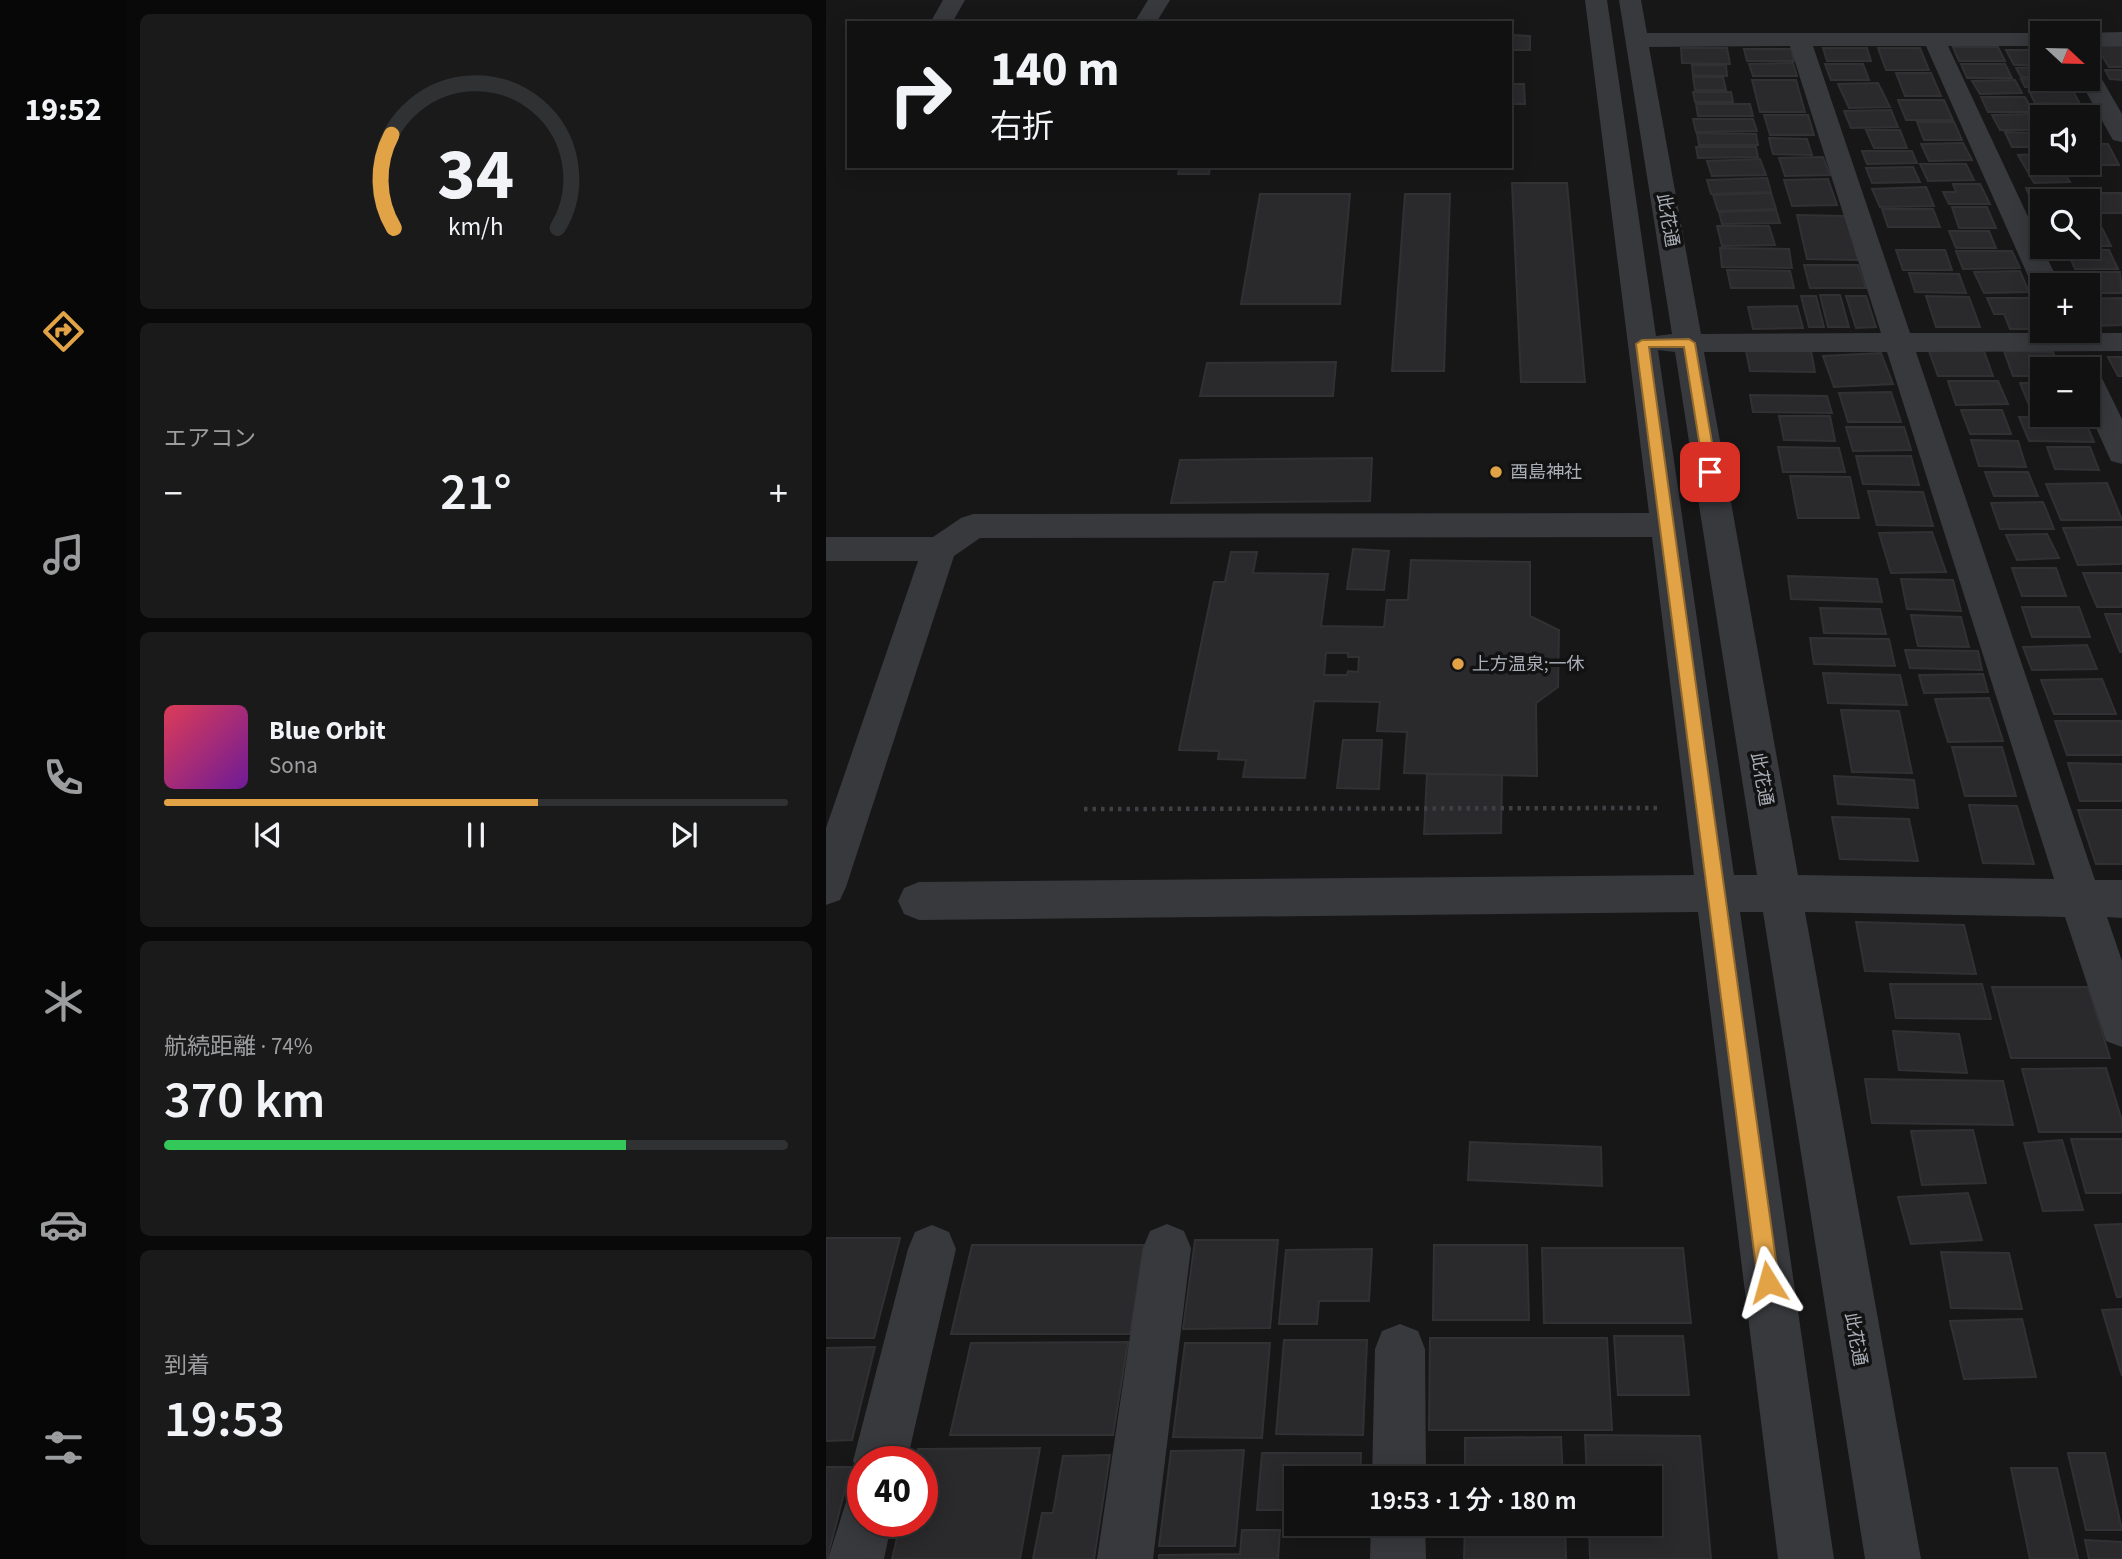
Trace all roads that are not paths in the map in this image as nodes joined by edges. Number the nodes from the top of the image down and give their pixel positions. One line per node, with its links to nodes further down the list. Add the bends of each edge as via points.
1 (954, 0): 5 (street)
2 (1159, 0): 6 (street)
3 (1596, 0): 21 (street)
4 (1630, 0): 12 (street, 此花通)
5 (943, 21)
6 (1146, 21)
7 (1798, 39): 8 (street); 12 (street); 18 (street)
8 (1934, 39): 9 (street); 15 (street)
9 (2030, 39)
10 (2100, 39): 11 (street)
11 (2122, 39)
12 (1637, 40): 20 (street, 此花通)
13 (2097, 91): 14 (street)
14 (2122, 135)
15 (2041, 273)
16 (2030, 338): 18 (street)
17 (2100, 340): 19 (street)
18 (1897, 341): 20 (street); 30 (street)
19 (2122, 342)
20 (1689, 343): 21 (street); 29 (street, 此花通)
21 (1642, 344): 24 (street)
22 (2100, 404): 23 (street)
23 (2122, 453)
24 (1667, 525): 26 (street, via 973,526); 28 (street)
25 (826, 549): 26 (street)
26 (939, 550): 27 (street)
27 (826, 887)
28 (1716, 894): 29 (street); 32 (street); 44 (street)
29 (1781, 894): 30 (street); 45 (street, 此花通)
30 (2080, 898): 31 (street); 33 (street)
31 (2122, 899)
32 (919, 901)
33 (2122, 1026)
34 (1167, 1248): 42 (street)
35 (932, 1249): 37 (street)
36 (1401, 1349): 38 (street)
37 (884, 1446)
38 (1399, 1466)
39 (1398, 1536): 43 (street)
40 (861, 1537): 41 (street)
41 (856, 1559)
42 (1125, 1559)
43 (1398, 1559)
44 (1806, 1559)
45 (1894, 1559)

